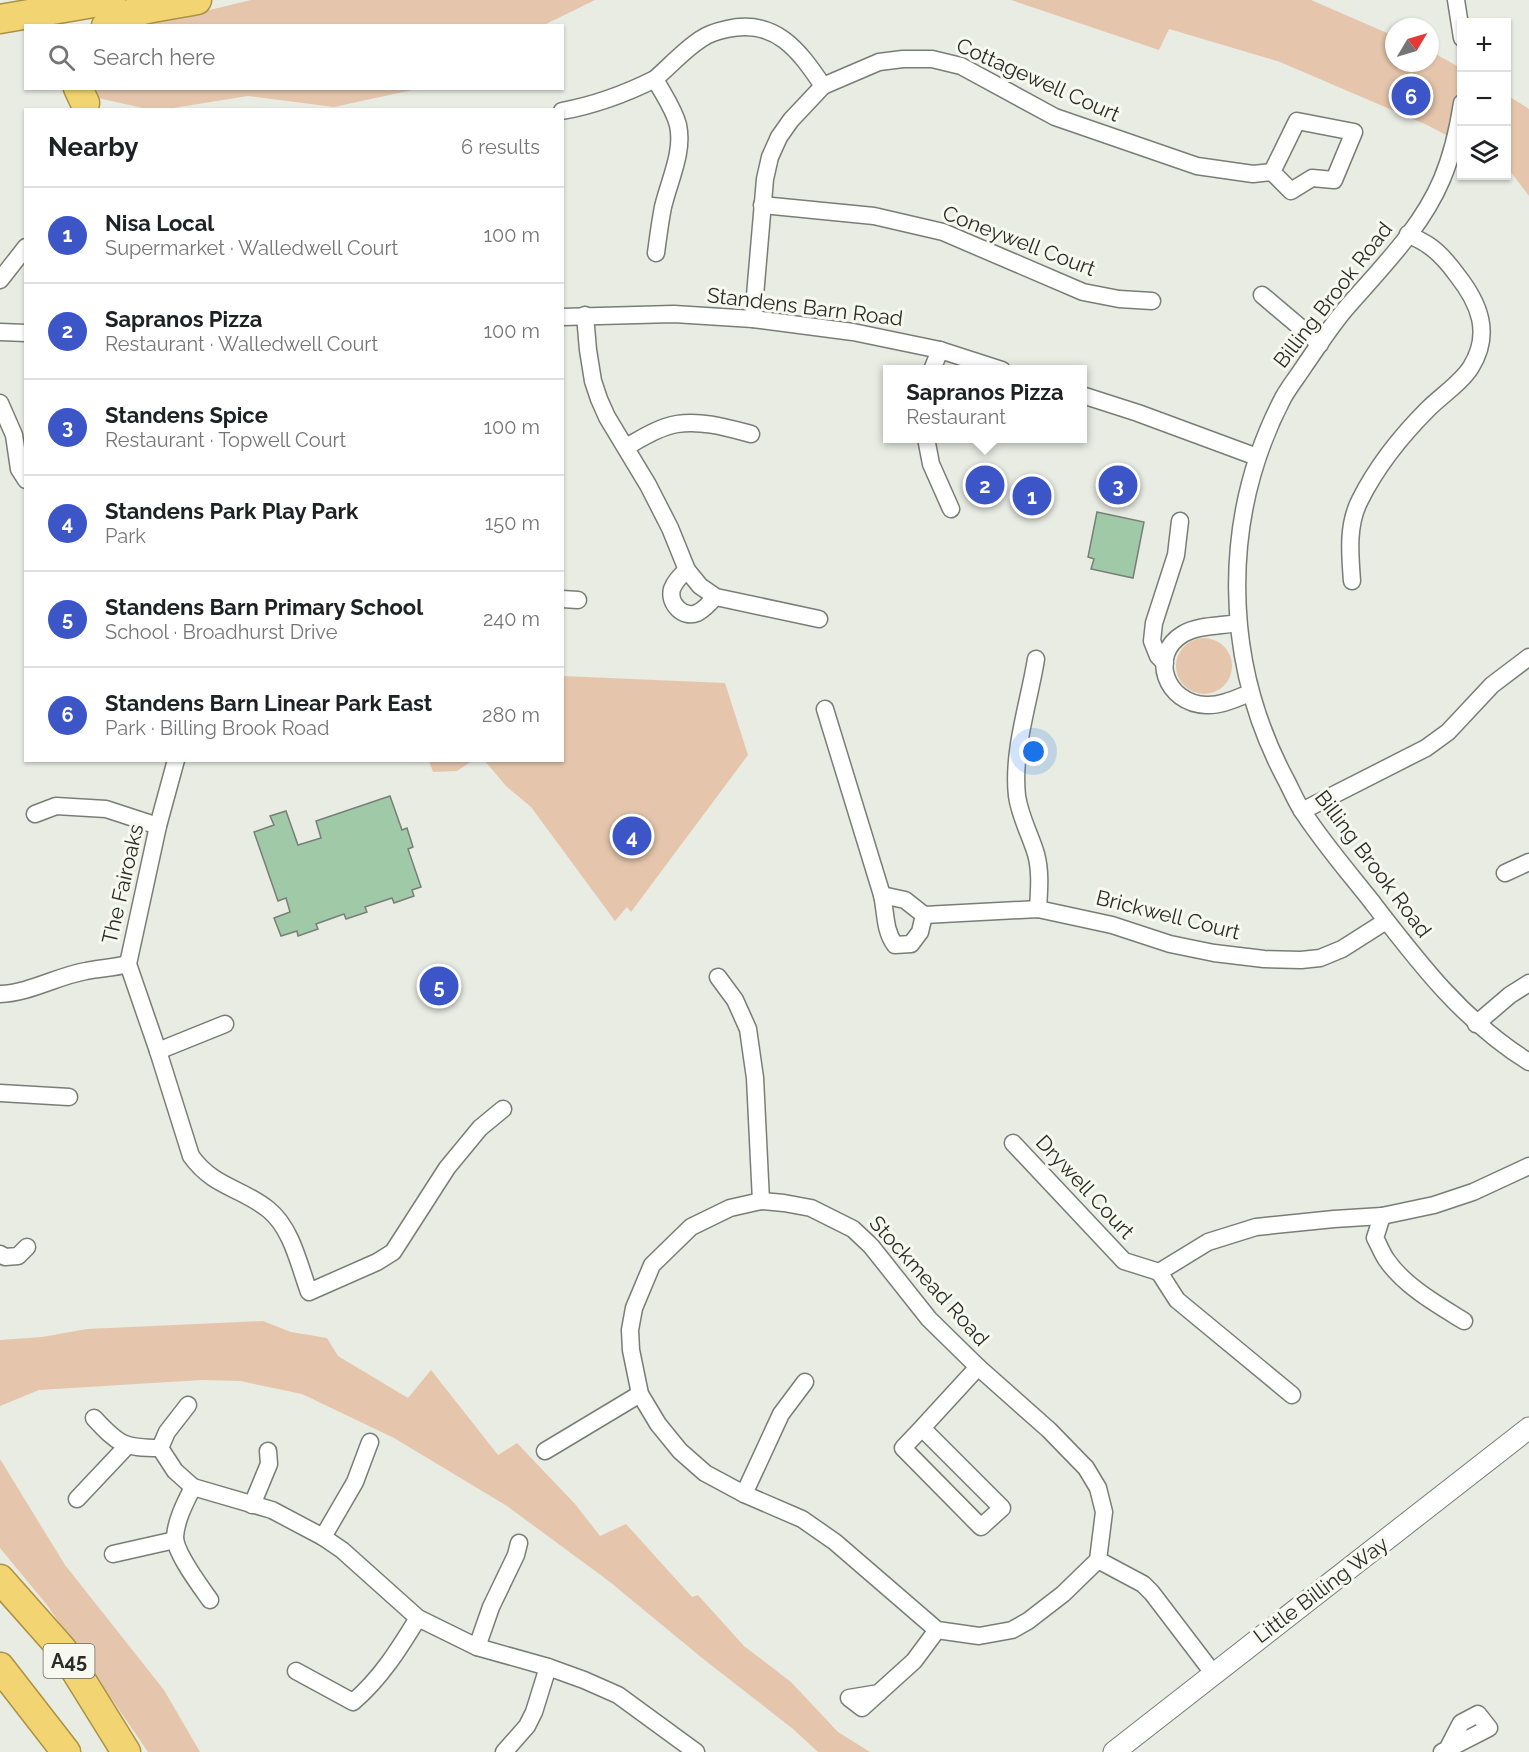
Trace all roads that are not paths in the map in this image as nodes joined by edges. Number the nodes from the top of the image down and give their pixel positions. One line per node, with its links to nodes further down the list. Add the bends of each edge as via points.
1 (111, 0): 4 (highway)
2 (197, 0): 7 (highway, via 129,14)
3 (1456, 0): 5 (street)
4 (76, 11): 6 (highway)
5 (1458, 18)
6 (0, 19)
7 (109, 24)
8 (24, 33): 9 (highway)
9 (0, 35)
10 (655, 79): 11 (street, via 701,39 737,27 760,27 783,38 806,60); 12 (street, via 620,95); 18 (street, via 678,125 680,140)
11 (823, 86): 14 (street, Cottagewell Court, via 879,62 932,59 970,70 1055,117 1197,166 1253,174); 15 (street, Cottagewell Court, via 779,136 767,168)
12 (564, 110)
13 (1457, 125): 16 (street, Billing Brook Road, via 1441,181)
14 (1272, 172): 14 (street, via 1297,121 1354,132 1334,180 1312,178 1291,191)
15 (762, 205): 21 (street, Coneywell Court, via 874,216 943,232 1083,292); 24 (street, Cottagewell Court)
16 (1408, 234): 27 (street, Billing Brook Road); 41 (street, via 1441,256 1472,293 1482,327 1480,343 1470,368 1411,426 1359,502 1349,541)
17 (24, 250): 19 (street)
18 (656, 253)
19 (0, 280)
20 (1262, 295): 27 (street)
21 (1152, 301)
22 (585, 315): 23 (street, Standens Barn Road); 24 (street, Standens Barn Road, via 674,314); 35 (street, via 593,381 607,417)
23 (564, 317)
24 (753, 319): 28 (street, Standens Barn Road, via 853,332)
25 (0, 332): 26 (street)
26 (24, 333)
27 (1320, 344): 36 (street, Billing Brook Road, via 1284,397)
28 (940, 350): 29 (street); 30 (street, Standens Barn Road)
29 (934, 365)
30 (989, 365)
31 (1087, 397): 36 (street)
32 (0, 403): 37 (street, via 14,435 19,469)
33 (752, 434): 35 (street, via 716,425 677,424)
34 (927, 443): 38 (street, via 931,464)
35 (626, 447): 40 (street, via 670,528)
36 (1257, 457): 44 (street, Billing Brook Road, via 1239,542)
37 (24, 477)
38 (951, 509)
39 (1180, 521): 47 (street, via 1176,555 1152,641)
40 (687, 570): 42 (street); 42 (street, via 671,593 680,611 699,612)
41 (1353, 581)
42 (715, 597): 43 (street)
43 (819, 619)
44 (1238, 623): 47 (street, via 1184,634 1172,643); 48 (street, Billing Brook Road)
45 (1529, 657): 51 (street, via 1492,685 1448,732 1426,748)
46 (1036, 659): 57 (street, via 1017,770 1019,812 1038,870)
47 (1165, 663): 48 (street, via 1169,686 1192,703 1218,704)
48 (1250, 693): 51 (street, Billing Brook Road, via 1271,752)
49 (825, 709): 56 (street)
50 (175, 762): 53 (street, The Fairoaks)
51 (1302, 811): 59 (street, Billing Brook Road)
52 (35, 814): 53 (street, via 56,806 106,809)
53 (158, 826): 60 (street, The Fairoaks)
54 (1529, 862): 55 (street)
55 (1505, 873)
56 (882, 895): 58 (street, via 905,900); 58 (street, via 885,923 894,945 911,944 920,932)
57 (1038, 909): 58 (street, Brickwell Court); 59 (street, Brickwell Court, via 1112,924 1170,944 1264,959 1320,958)
58 (924, 915)
59 (1386, 921): 65 (street, Billing Brook Road)
60 (128, 964): 63 (street, via 86,970); 66 (street, The Fairoaks)
61 (718, 978): 73 (street, via 735,1000 748,1029)
62 (1529, 983): 65 (street)
63 (0, 994)
64 (225, 1024): 66 (street)
65 (1476, 1024): 67 (street, Billing Brook Road)
66 (158, 1051): 70 (street, The Fairoaks, via 190,1156 214,1180 270,1210 282,1224 309,1292 393,1252 447,1168 480,1128)
67 (1529, 1062)
68 (0, 1093): 69 (street)
69 (69, 1097)
70 (503, 1109)
71 (1013, 1143): 77 (street, Drywell Court, via 1124,1261)
72 (1529, 1166): 74 (street, via 1473,1192)
73 (760, 1201): 79 (street, Stockmead Road, via 811,1208 853,1229 871,1245 929,1319); 81 (street, Stockmead Road, via 729,1208 691,1227 652,1265 634,1308 630,1330)
74 (1382, 1216): 77 (street, via 1256,1227 1208,1242); 78 (street, via 1375,1238 1386,1260 1439,1306)
75 (27, 1247): 76 (street, via 18,1256)
76 (0, 1254)
77 (1159, 1272): 82 (street, via 1177,1300)
78 (1464, 1321)
79 (978, 1368): 85 (street); 100 (street, Stockmead Road, via 1027,1409 1086,1468 1098,1488 1104,1512)
80 (805, 1382): 93 (street, via 780,1414)
81 (640, 1394): 91 (street); 93 (street, Stockmead Road, via 680,1451 705,1473)
82 (1292, 1395)
83 (188, 1405): 89 (street)
84 (94, 1418): 88 (street, via 110,1436)
85 (922, 1428): 85 (street, via 1002,1508 981,1527 903,1448)
86 (1529, 1428): 109 (street, Little Billing Way)
87 (370, 1442): 96 (street, via 356,1482)
88 (127, 1446): 89 (street); 94 (street)
89 (160, 1448): 92 (street, via 175,1471)
90 (268, 1451): 95 (street, via 269,1464)
91 (545, 1451)
92 (193, 1487): 95 (street); 97 (street, via 177,1523)
93 (744, 1494): 104 (street, Stockmead Road, via 802,1519 835,1542)
94 (77, 1499)
95 (252, 1505): 96 (street, via 272,1510)
96 (323, 1537): 103 (street)
97 (175, 1540): 99 (street); 102 (street)
98 (519, 1543): 105 (street)
99 (113, 1554)
100 (1098, 1560): 104 (street, via 1064,1594 1012,1630 979,1636); 109 (street, via 1143,1584)
101 (0, 1579): 113 (highway, A45, via 62,1649)
102 (210, 1600)
103 (418, 1618): 105 (street); 108 (street, via 358,1709)
104 (937, 1630): 111 (street, via 914,1661)
105 (477, 1647): 107 (street)
106 (0, 1667): 112 (highway, A45)
107 (548, 1667): 114 (street, via 527,1726); 115 (street, via 618,1695)
108 (296, 1671)
109 (1213, 1673): 116 (street, Little Billing Way)
110 (0, 1684): 112 (highway)
111 (879, 1693)
112 (65, 1752)
113 (126, 1752)
114 (504, 1752)
115 (696, 1752)
116 (1114, 1752)

